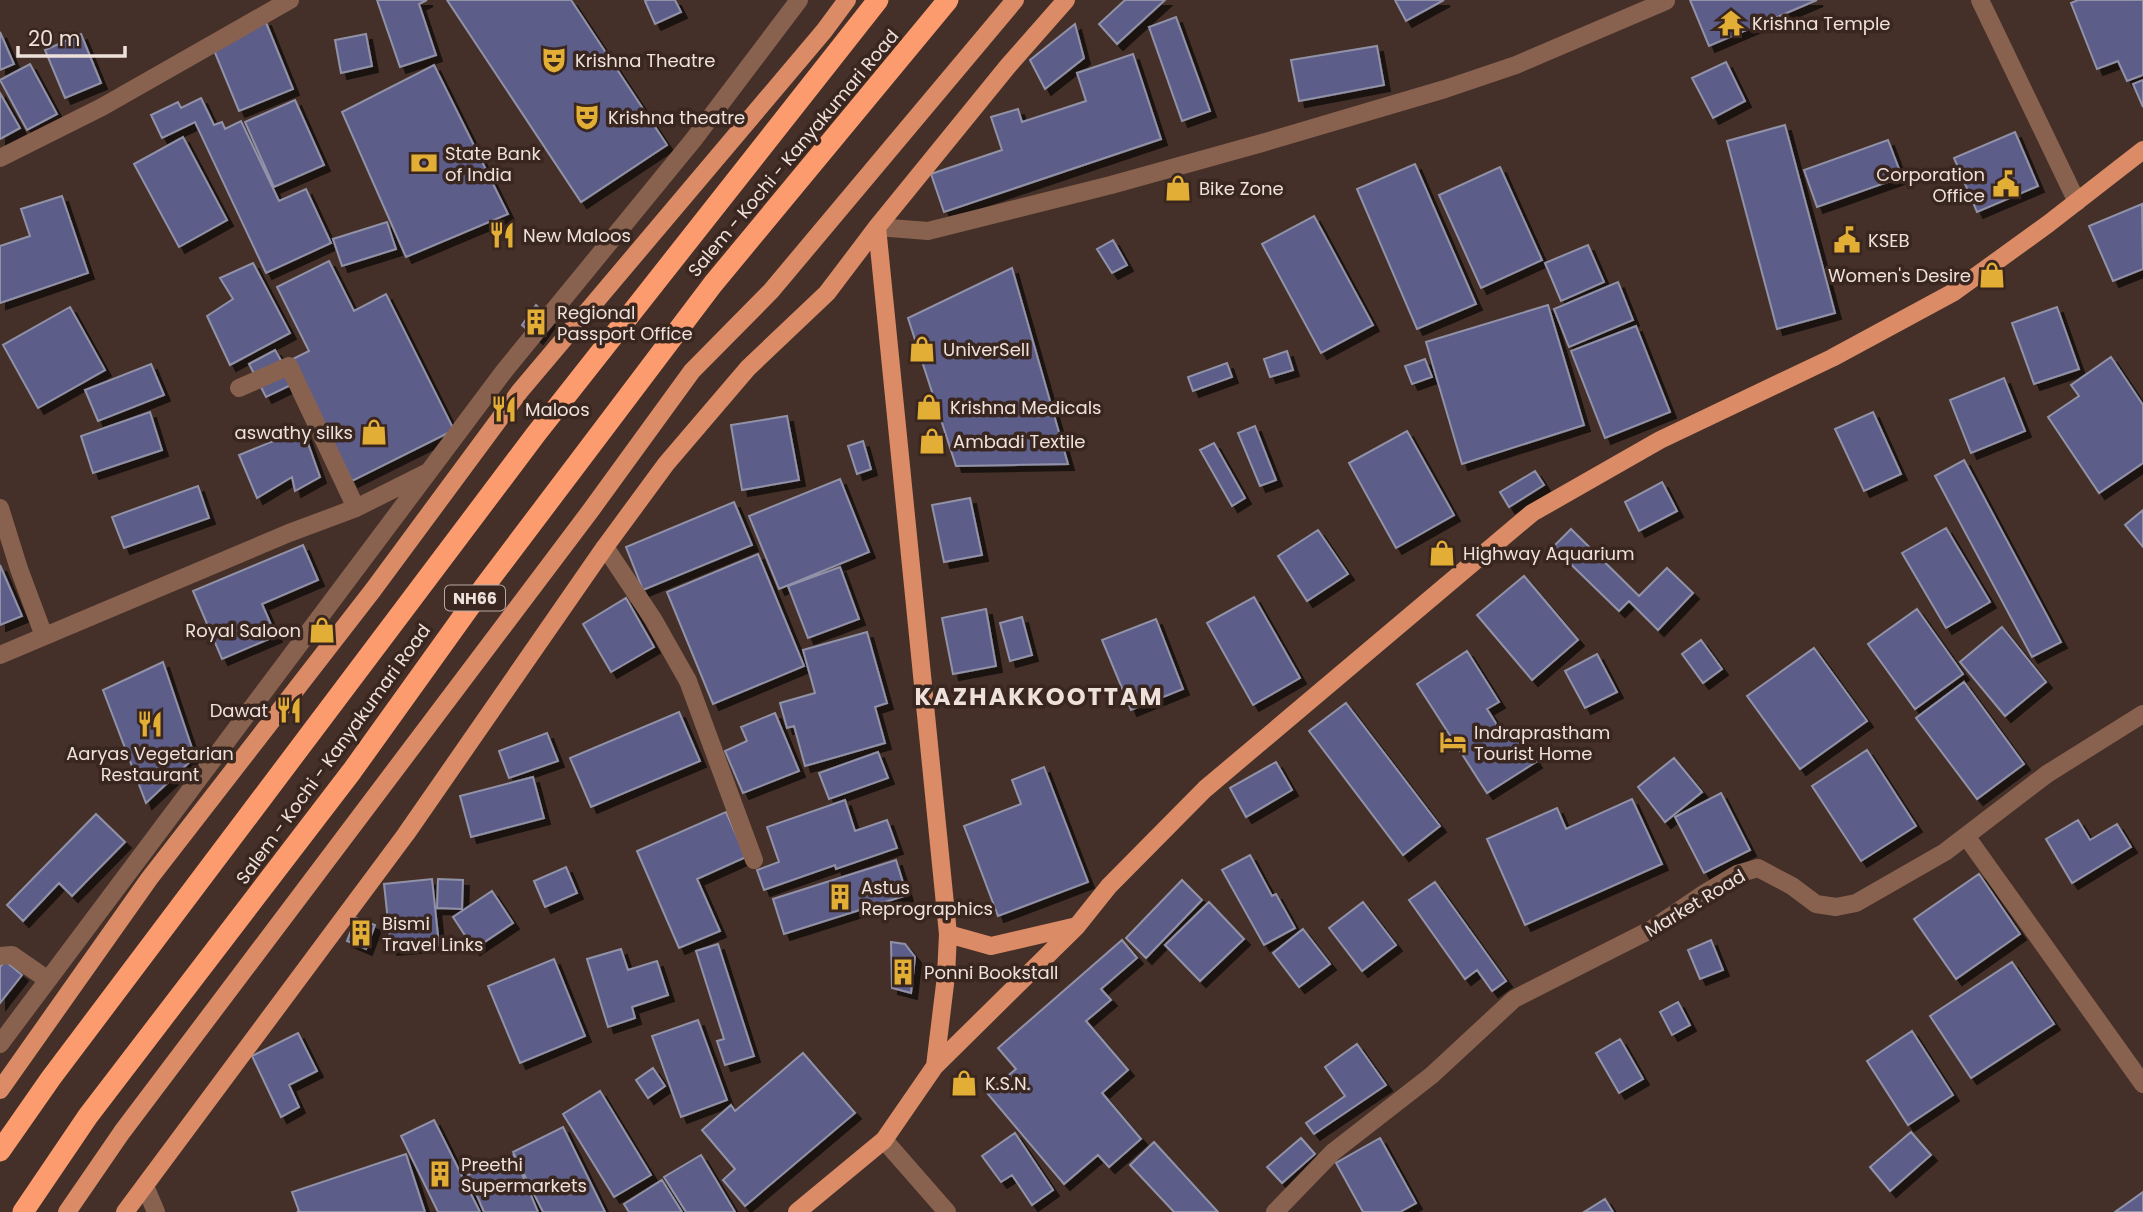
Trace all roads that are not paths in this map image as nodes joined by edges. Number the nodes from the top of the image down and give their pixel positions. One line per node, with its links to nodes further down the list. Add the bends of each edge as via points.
1 (799, 0): 15 (street)
2 (847, 0): 31 (main road, via 520,391 149,879)
3 (878, 0): 33 (highway, Salem - Kochi - Kanyakumari Road / NH66, via 513,464)
4 (947, 0): 35 (highway, Salem - Kochi - Kanyakumari Road / NH66, via 713,284 484,587 352,771 88,1116)
5 (1015, 0): 36 (main road, via 771,291 692,371)
6 (1980, 0): 12 (street)
7 (1667, 1): 13 (street, via 1516,65 1262,143 928,231)
8 (281, 2): 11 (street, via 102,107)
9 (1060, 2): 13 (main road)
10 (2143, 150): 12 (main road)
11 (0, 158)
12 (2077, 202): 24 (main road, via 1954,292 1832,358 1660,440 1532,513 1205,789 1109,886)
13 (877, 227): 18 (main road, via 827,293 731,387); 25 (main road)
14 (239, 388): 17 (street, via 289,366)
15 (431, 470): 17 (street); 27 (street)
16 (0, 508): 19 (street)
17 (356, 508): 19 (street)
18 (605, 547): 23 (street, via 688,681); 34 (main road, via 406,834)
19 (44, 636): 20 (street)
20 (0, 655)
21 (2143, 714): 22 (street, Market Road, via 2047,774)
22 (1966, 836): 30 (street); 41 (street, Market Road, via 1856,903 1836,907 1816,904 1758,868 1737,874 1653,929 1514,999 1432,1075 1334,1152)
23 (754, 860)
24 (1077, 926): 25 (main road, via 991,946); 29 (main road)
25 (947, 934): 29 (main road)
26 (0, 956): 27 (street, via 12,955)
27 (48, 979): 28 (street)
28 (0, 1044)
29 (935, 1066): 32 (main road)
30 (2143, 1084)
31 (0, 1090)
32 (884, 1140): 39 (main road); 40 (street)
33 (0, 1151)
34 (145, 1186): 37 (main road); 38 (street)
35 (23, 1212)
36 (66, 1212)
37 (125, 1212)
38 (156, 1212)
39 (797, 1212)
40 (947, 1212)
41 (1275, 1212)

